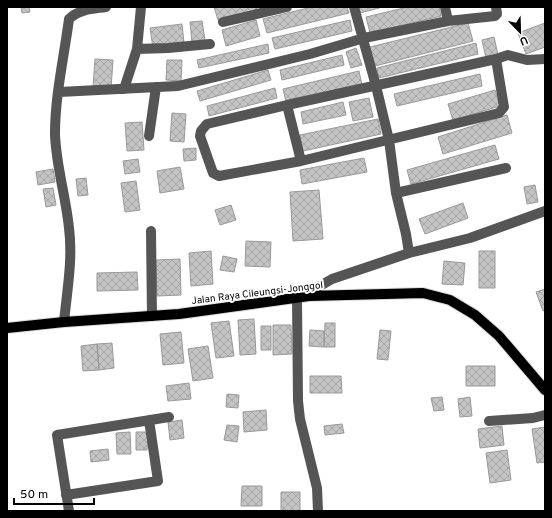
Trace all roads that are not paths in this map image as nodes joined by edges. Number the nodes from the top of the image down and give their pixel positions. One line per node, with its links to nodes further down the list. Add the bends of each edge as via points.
1 (106, 7): 17 (street, via 82,11 69,19)
2 (141, 7): 11 (street)
3 (287, 7): 8 (street)
4 (354, 7): 9 (street)
5 (445, 7): 7 (street)
6 (496, 7): 7 (street, via 495,16)
7 (448, 20): 9 (street)
8 (223, 22)
9 (364, 38): 14 (street); 15 (street, via 178,86)
10 (210, 44): 11 (street)
11 (137, 49): 16 (street)
12 (496, 59): 13 (street, via 508,55 527,60); 14 (street); 20 (street, via 504,107 499,113)
13 (545, 59)
14 (376, 86): 18 (street); 20 (street)
15 (156, 87): 16 (street); 19 (street)
16 (124, 89): 17 (street)
17 (59, 92): 30 (street, via 55,136 70,246)
18 (287, 105): 21 (street); 21 (street, via 207,124 200,136 213,173 219,176)
19 (149, 136)
20 (389, 140): 21 (street); 23 (street)
21 (301, 161)
22 (506, 168): 23 (street)
23 (396, 193): 26 (street)
24 (545, 211): 26 (street, via 470,238)
25 (150, 232): 29 (street)
26 (409, 253): 27 (street, via 332,279)
27 (309, 296): 28 (main road, Jalan Raya Cileungsi-Jonggol); 32 (main road, Jalan Raya Cileungsi-Jonggol, via 423,292 450,300 475,315 499,336)
28 (297, 299): 29 (main road, Jalan Raya Cileungsi-Jonggol); 39 (street, via 298,401 317,488)
29 (152, 316): 30 (main road, Jalan Raya Cileungsi-Jonggol)
30 (64, 322): 31 (main road, Jalan Raya Cileungsi-Jonggol)
31 (7, 328)
32 (545, 390)
33 (545, 415): 36 (street)
34 (169, 417): 35 (street)
35 (149, 420): 37 (street, via 57,435); 37 (street, via 158,482)
36 (489, 421)
37 (66, 495): 38 (street)
38 (69, 511)
39 (318, 511)

